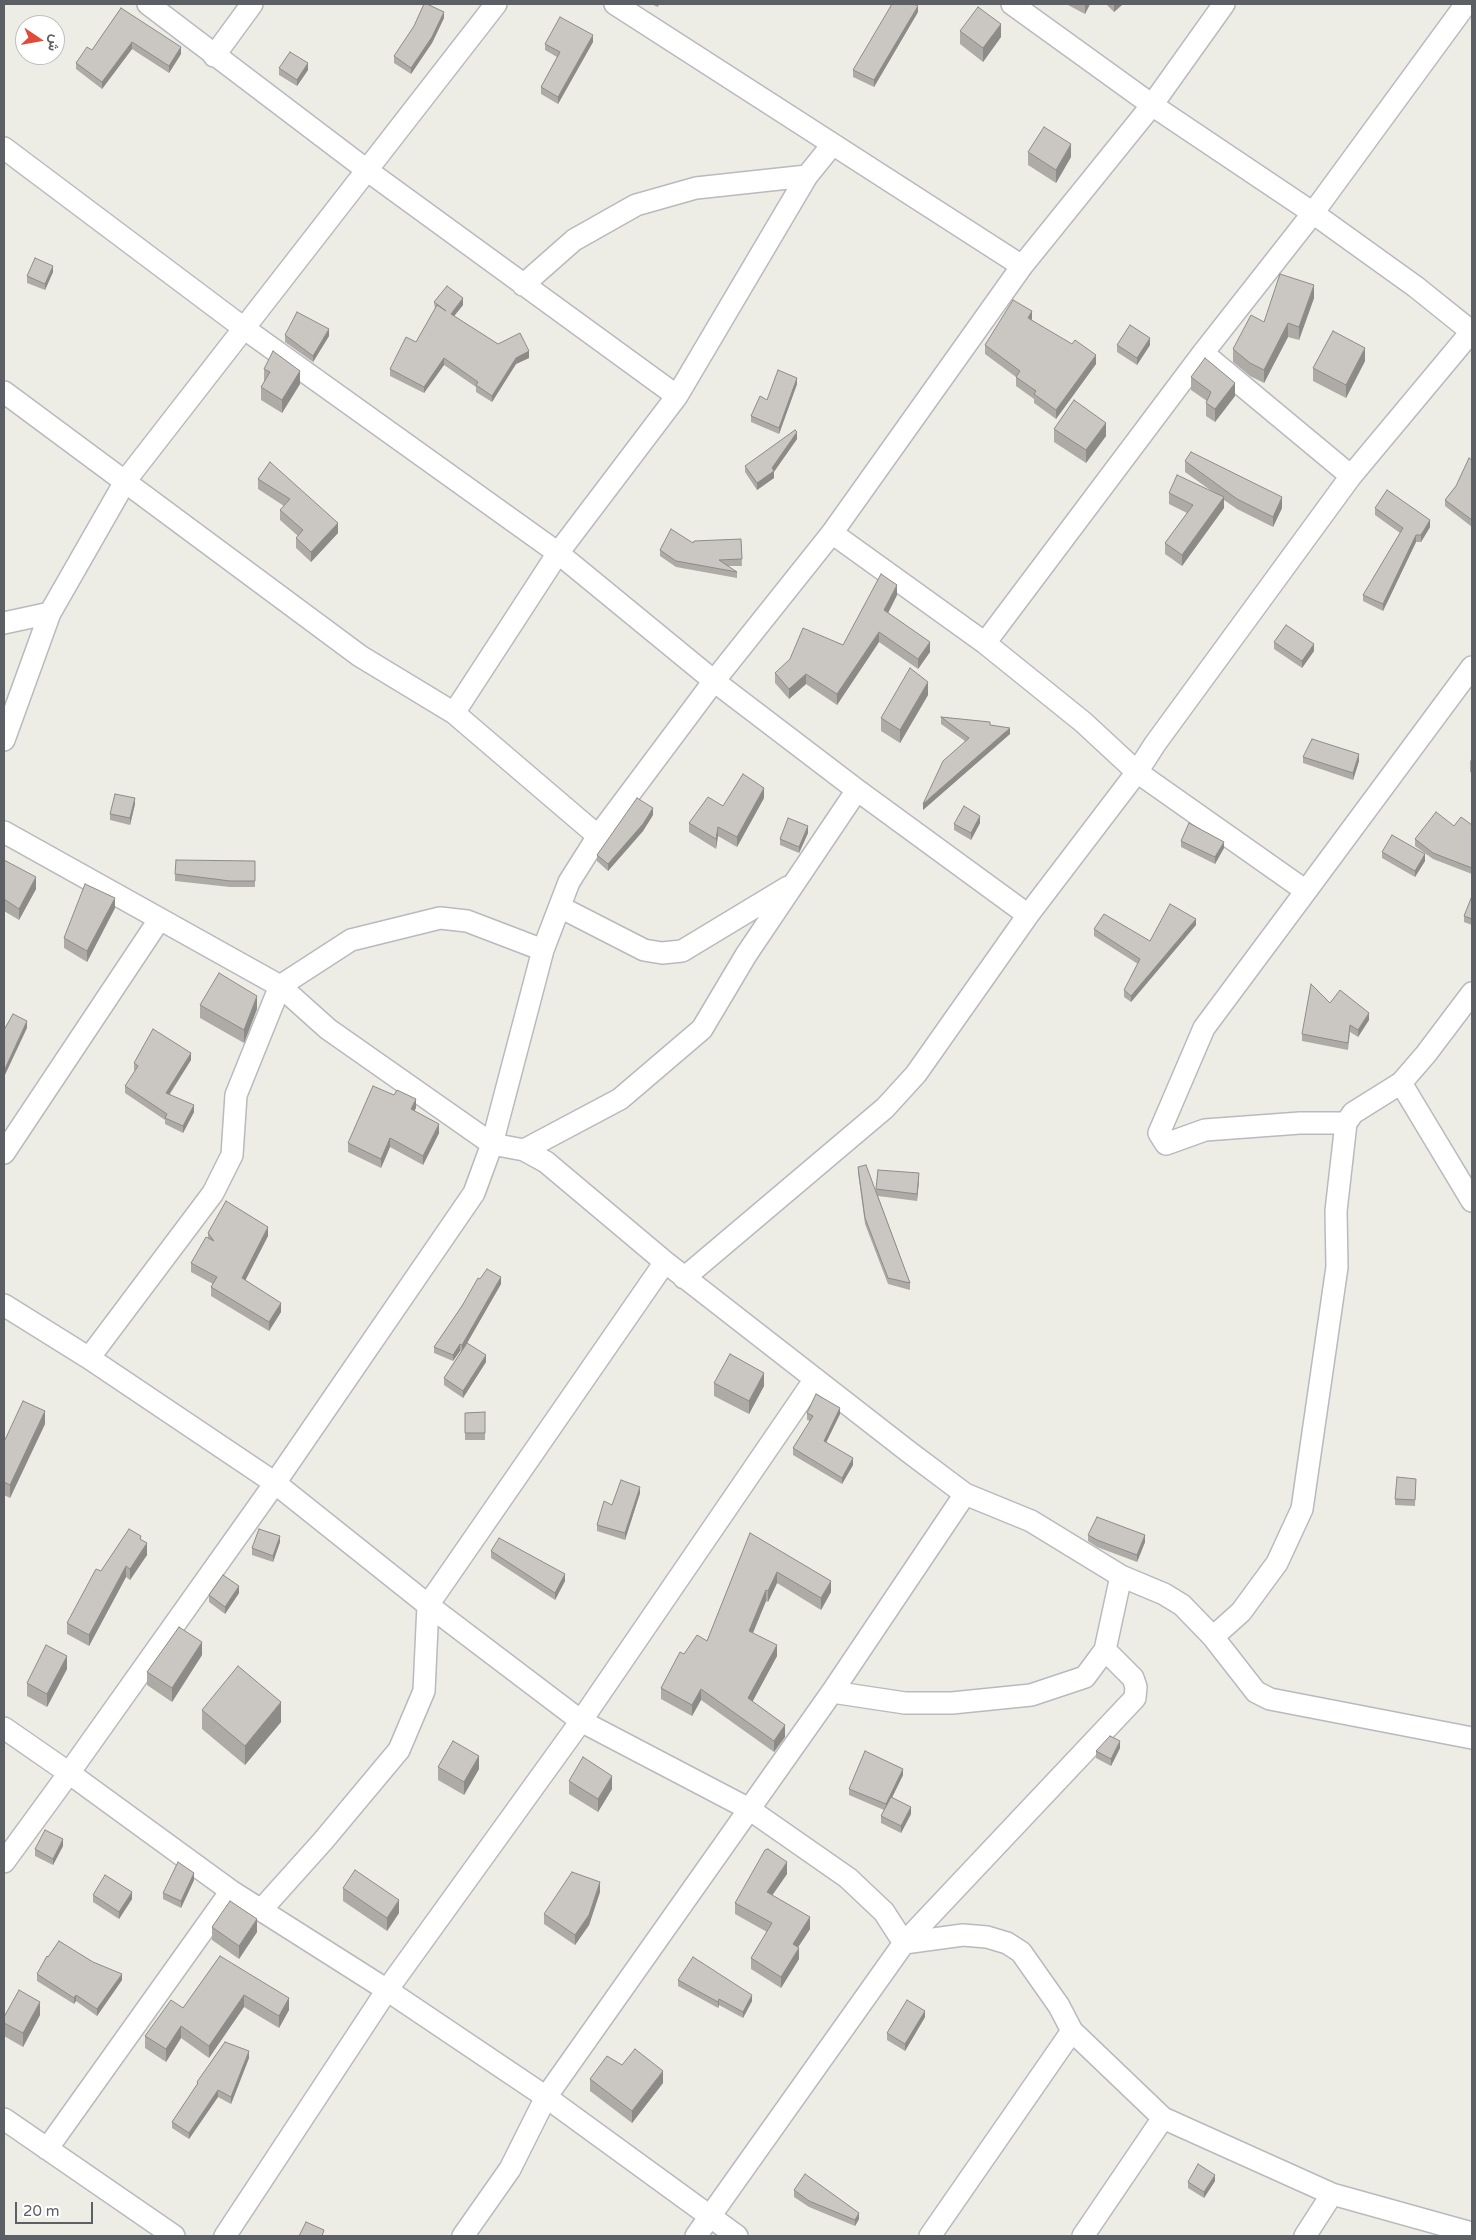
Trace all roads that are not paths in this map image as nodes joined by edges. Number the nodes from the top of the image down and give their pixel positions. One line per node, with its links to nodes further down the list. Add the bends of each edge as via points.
1 (148, 4): 8 (street)
2 (252, 4): 8 (street)
3 (496, 4): 12 (street)
4 (615, 4): 10 (street)
5 (1012, 4): 9 (street)
6 (1224, 4): 9 (street)
7 (1466, 4): 14 (street)
8 (214, 56): 12 (street)
9 (1152, 105): 14 (street); 15 (street)
10 (832, 145): 13 (street); 15 (street)
11 (4, 148): 17 (street)
12 (368, 171): 16 (street); 17 (street)
13 (806, 176): 16 (street, via 696,188 636,205 574,240); 21 (street)
14 (1313, 213): 18 (street); 19 (street)
15 (1022, 266): 24 (street)
16 (523, 285): 21 (street)
17 (245, 329): 23 (street); 25 (street)
18 (1472, 332): 22 (street)
19 (1203, 353): 22 (street); 28 (street)
20 (4, 392): 23 (street)
21 (677, 396): 25 (street)
22 (1351, 476): 33 (street)
23 (126, 480): 26 (street); 31 (street, via 360,656)
24 (832, 533): 28 (street); 30 (street)
25 (558, 553): 30 (street); 31 (street)
26 (50, 613): 27 (street); 32 (street)
27 (4, 623)
28 (985, 643): 33 (street, via 1083,722)
29 (1472, 667): 38 (street)
30 (714, 681): 34 (street); 36 (street)
31 (454, 713): 36 (street)
32 (4, 740)
33 (1137, 772): 38 (street); 40 (street)
34 (857, 790): 37 (street); 40 (street)
35 (4, 832): 41 (street)
36 (598, 836): 39 (street, via 569,882)
37 (794, 883): 39 (street, via 682,951 669,953 644,950); 48 (street, via 702,1029 620,1099)
38 (1306, 891): 46 (street, via 1204,1028 1159,1133 1166,1144 1204,1130)
39 (560, 907): 42 (street)
40 (1028, 915): 52 (street, via 916,1074 885,1108)
41 (159, 920): 43 (street); 49 (street)
42 (543, 950): 43 (street, via 467,922 440,918 351,940); 47 (street)
43 (280, 986): 47 (street, via 328,1028); 54 (street, via 236,1095 232,1155 216,1185)
44 (1472, 993): 45 (street)
45 (1401, 1082): 46 (street, via 1353,1113); 50 (street)
46 (1346, 1122): 60 (street, via 1336,1211 1337,1267 1302,1509 1277,1562 1241,1612)
47 (492, 1144): 48 (street); 56 (street, via 474,1193)
48 (524, 1150): 51 (street, via 546,1162)
49 (4, 1153)
50 (1472, 1201)
51 (665, 1262): 52 (street); 59 (street)
52 (684, 1278): 55 (street)
53 (4, 1305): 54 (street)
54 (89, 1358): 56 (street)
55 (815, 1379): 57 (street); 63 (street)
56 (275, 1483): 59 (street); 66 (street)
57 (965, 1494): 58 (street, via 1031,1521); 62 (street)
58 (1121, 1576): 60 (street, via 1182,1605); 61 (street)
59 (428, 1605): 63 (street); 70 (street, via 424,1691 398,1750)
60 (1213, 1637): 65 (street, via 1256,1692 1270,1699)
61 (1104, 1650): 62 (street, via 1085,1677 1031,1695 952,1703 905,1703); 71 (street, via 1133,1678 1135,1698)
62 (832, 1692): 67 (street)
63 (581, 1721): 67 (street); 72 (street)
64 (4, 1728): 66 (street)
65 (1472, 1738)
66 (70, 1773): 68 (street); 69 (street)
67 (749, 1809): 71 (street, via 848,1878 884,1912); 74 (street)
68 (4, 1862)
69 (231, 1891): 70 (street); 77 (street)
70 (262, 1909): 72 (street)
71 (904, 1943): 73 (street, via 963,1935 1007,1943 1021,1952 1041,1978); 79 (street)
72 (388, 1990): 74 (street); 82 (street)
73 (1072, 2031): 75 (street); 86 (street)
74 (546, 2097): 79 (street); 83 (street, via 510,2169)
75 (1164, 2118): 78 (street); 87 (street)
76 (4, 2119): 77 (street)
77 (47, 2149): 81 (street)
78 (1332, 2194): 80 (street); 88 (street)
79 (708, 2217): 84 (street); 85 (street)
80 (1472, 2233)
81 (174, 2236)
82 (225, 2236)
83 (463, 2236)
84 (696, 2236)
85 (737, 2236)
86 (930, 2236)
87 (1083, 2236)
88 (1305, 2236)

